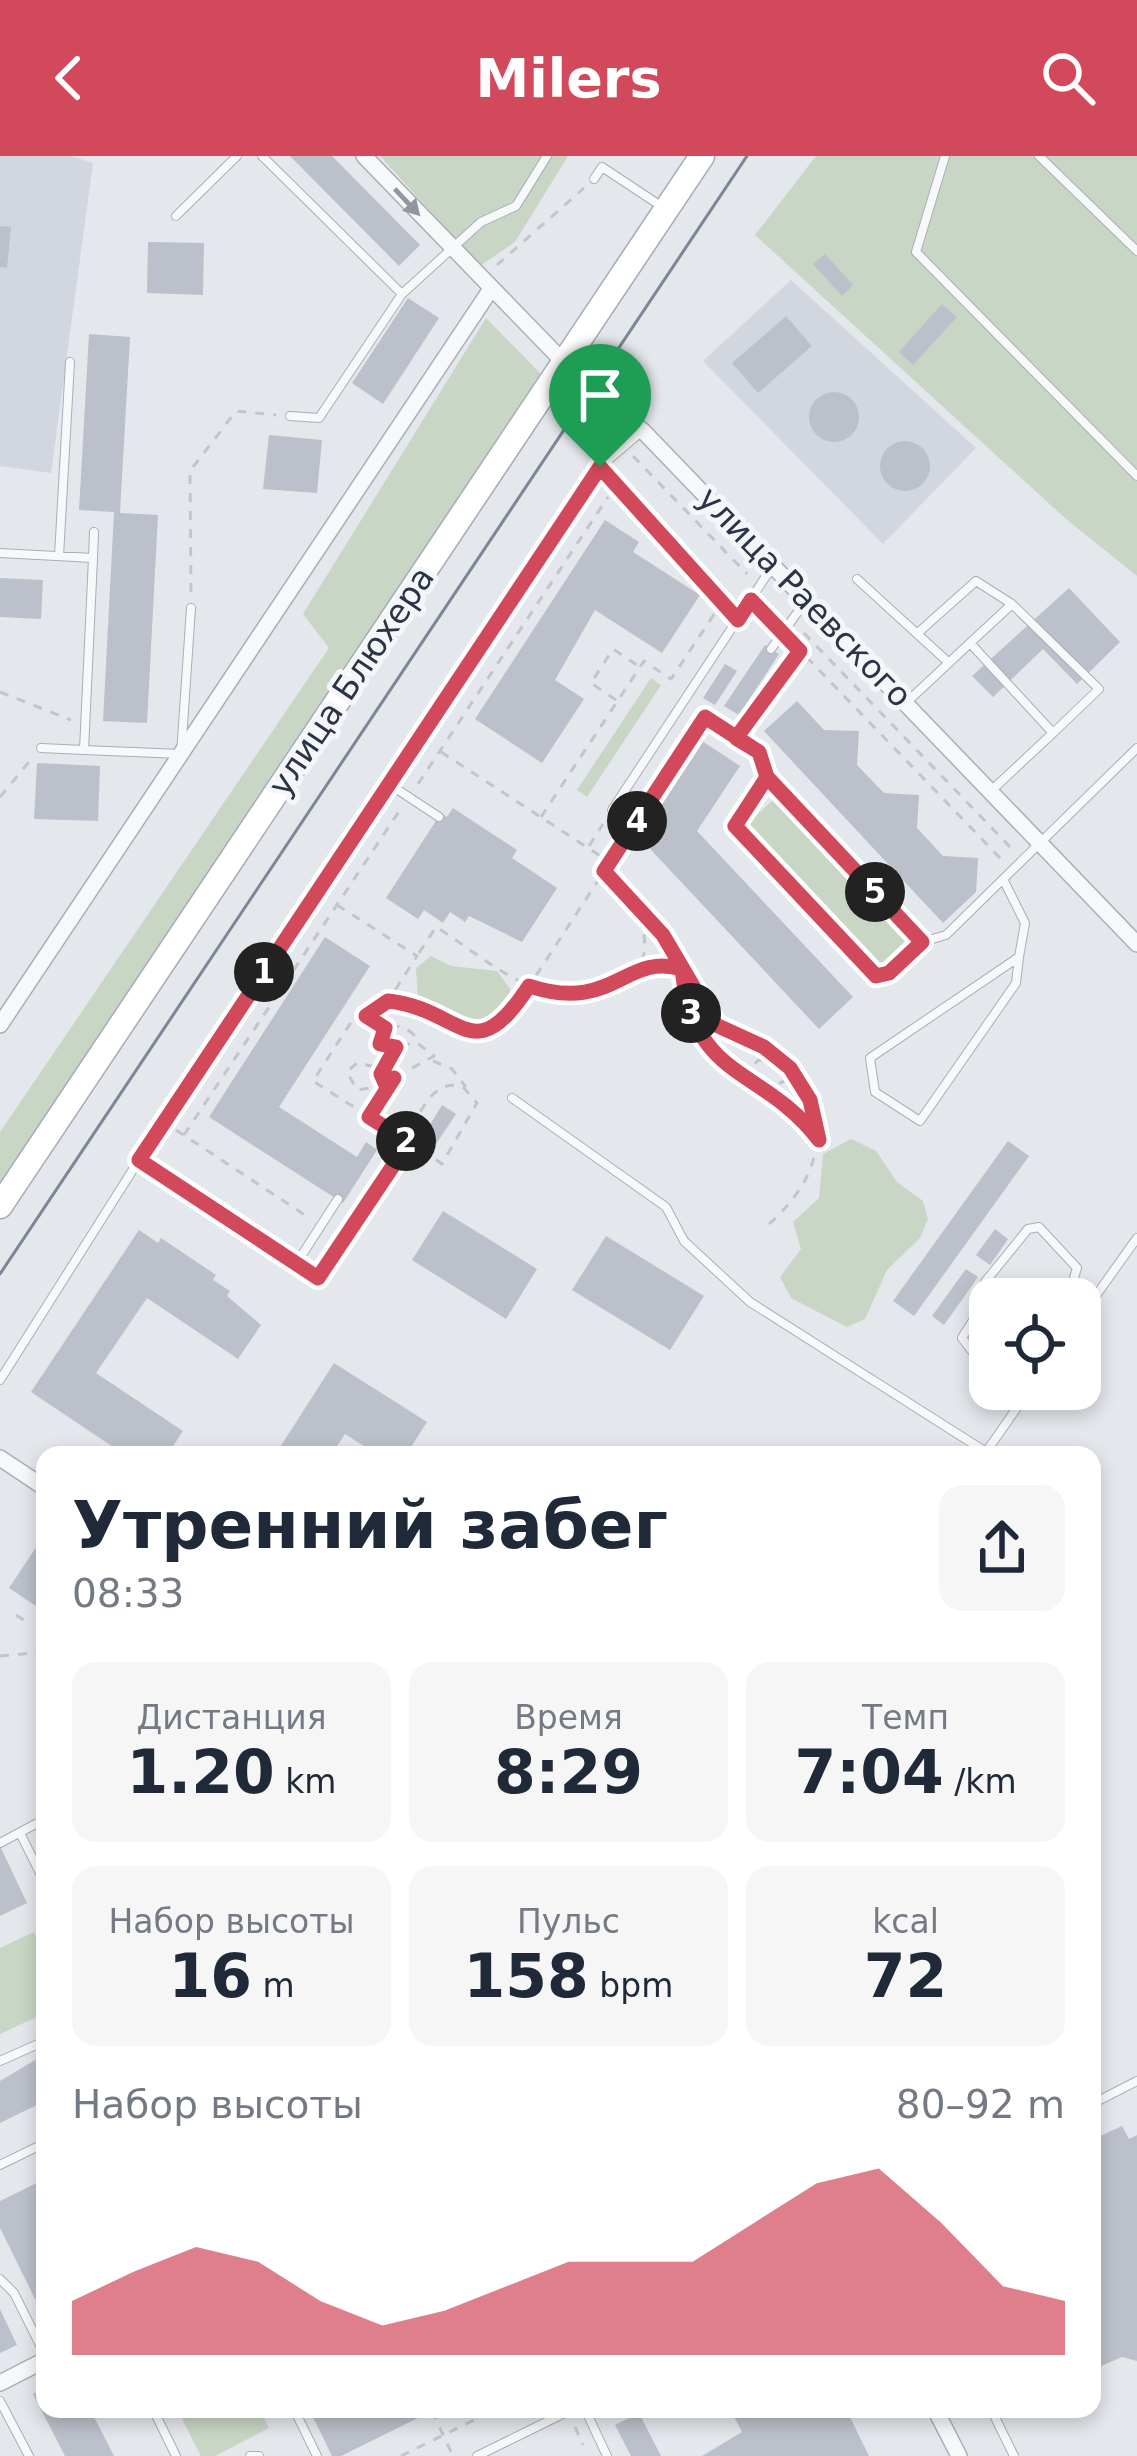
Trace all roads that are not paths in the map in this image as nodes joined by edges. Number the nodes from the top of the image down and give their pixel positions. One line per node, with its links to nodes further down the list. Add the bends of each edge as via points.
1 (238, 156): 10 (lane)
2 (262, 156): 14 (lane)
3 (364, 156): 11 (street, улица Раевского, one-way to 11)
4 (548, 156): 11 (lane, via 517,206)
5 (702, 156): 9 (main road, улица Блюхера)
6 (945, 156): 20 (lane, via 916,252)
7 (1040, 156): 12 (lane)
8 (594, 178): 9 (lane, via 602,167)
9 (666, 208): 16 (main road, улица Блюхера)
10 (176, 216)
11 (450, 247): 13 (street, улица Раевского); 14 (lane)
12 (1137, 251)
13 (490, 281): 16 (street, улица Раевского); 42 (street)
14 (402, 294): 17 (lane, via 319,418)
15 (70, 362): 23 (lane)
16 (564, 363): 18 (street, улица Раевского); 57 (main road, улица Блюхера)
17 (290, 416)
18 (643, 431): 19 (lane); 25 (street, улица Раевского)
19 (600, 467): 26 (lane); 44 (lane)
20 (1137, 476)
21 (94, 532): 24 (lane)
22 (0, 553): 23 (lane)
23 (59, 556): 24 (lane)
24 (93, 558): 41 (lane)
25 (773, 566): 29 (street, улица Раевского); 32 (lane)
26 (699, 576): 28 (lane); 32 (lane)
27 (857, 579): 33 (lane)
28 (690, 589)
29 (807, 600): 35 (lane); 37 (street, улица Раевского)
30 (1012, 604): 33 (lane, via 976,581); 34 (lane); 38 (lane, via 1099,689)
31 (191, 608): 42 (lane)
32 (738, 620): 46 (lane)
33 (920, 631): 36 (lane)
34 (970, 643): 36 (lane); 38 (lane)
35 (771, 649)
36 (949, 662): 37 (lane)
37 (907, 702): 45 (street, улица Раевского)
38 (1053, 733): 45 (lane)
39 (41, 748): 41 (lane)
40 (1137, 748): 48 (lane)
41 (84, 750): 42 (lane)
42 (182, 754): 52 (street)
43 (767, 777): 49 (lane, via 922,942 946,935)
44 (389, 784): 47 (lane); 55 (lane)
45 (992, 790): 48 (street, улица Раевского)
46 (612, 810)
47 (439, 817)
48 (1043, 844): 49 (lane); 50 (street, улица Раевского)
49 (1004, 880): 51 (lane, via 1024,923)
50 (1137, 944)
51 (1019, 957): 51 (lane, via 870,1058 875,1092 920,1121 1016,982)
52 (0, 1025)
53 (512, 1098): 67 (lane, via 666,1207 684,1240 750,1302)
54 (409, 1142): 59 (lane, via 318,1278)
55 (139, 1160): 59 (lane); 65 (lane)
56 (338, 1199): 59 (lane)
57 (0, 1206)
58 (1137, 1238): 62 (lane)
59 (296, 1264)
60 (989, 1278): 61 (lane, via 1028,1228 1039,1228 1077,1268)
61 (1074, 1278)
62 (1101, 1289)
63 (969, 1324): 64 (lane, via 962,1338)
64 (969, 1351)
65 (0, 1380)
66 (1016, 1410): 68 (lane)
67 (973, 1446)
68 (991, 1446)
69 (0, 1458): 70 (street)
70 (36, 1482)
71 (36, 1825): 72 (lane)
72 (20, 1833): 73 (lane); 74 (lane)
73 (0, 1843)
74 (36, 1865)
75 (36, 2045): 76 (lane)
76 (0, 2061)
77 (1137, 2081): 78 (lane)
78 (1101, 2099)
79 (36, 2148): 80 (lane)
80 (0, 2165)
81 (0, 2279): 82 (lane)
82 (36, 2339)
83 (36, 2363): 84 (street)
84 (0, 2383)
85 (0, 2401): 93 (lane)
86 (157, 2418): 94 (lane)
87 (298, 2418): 97 (lane)
88 (554, 2418): 98 (lane)
89 (589, 2418): 99 (lane)
90 (940, 2418): 100 (street)
91 (995, 2418): 92 (lane)
92 (1012, 2455)
93 (29, 2456)
94 (176, 2456)
95 (250, 2456): 96 (lane)
96 (259, 2456)
97 (317, 2456)
98 (477, 2456)
99 (607, 2456)
100 (959, 2456)

